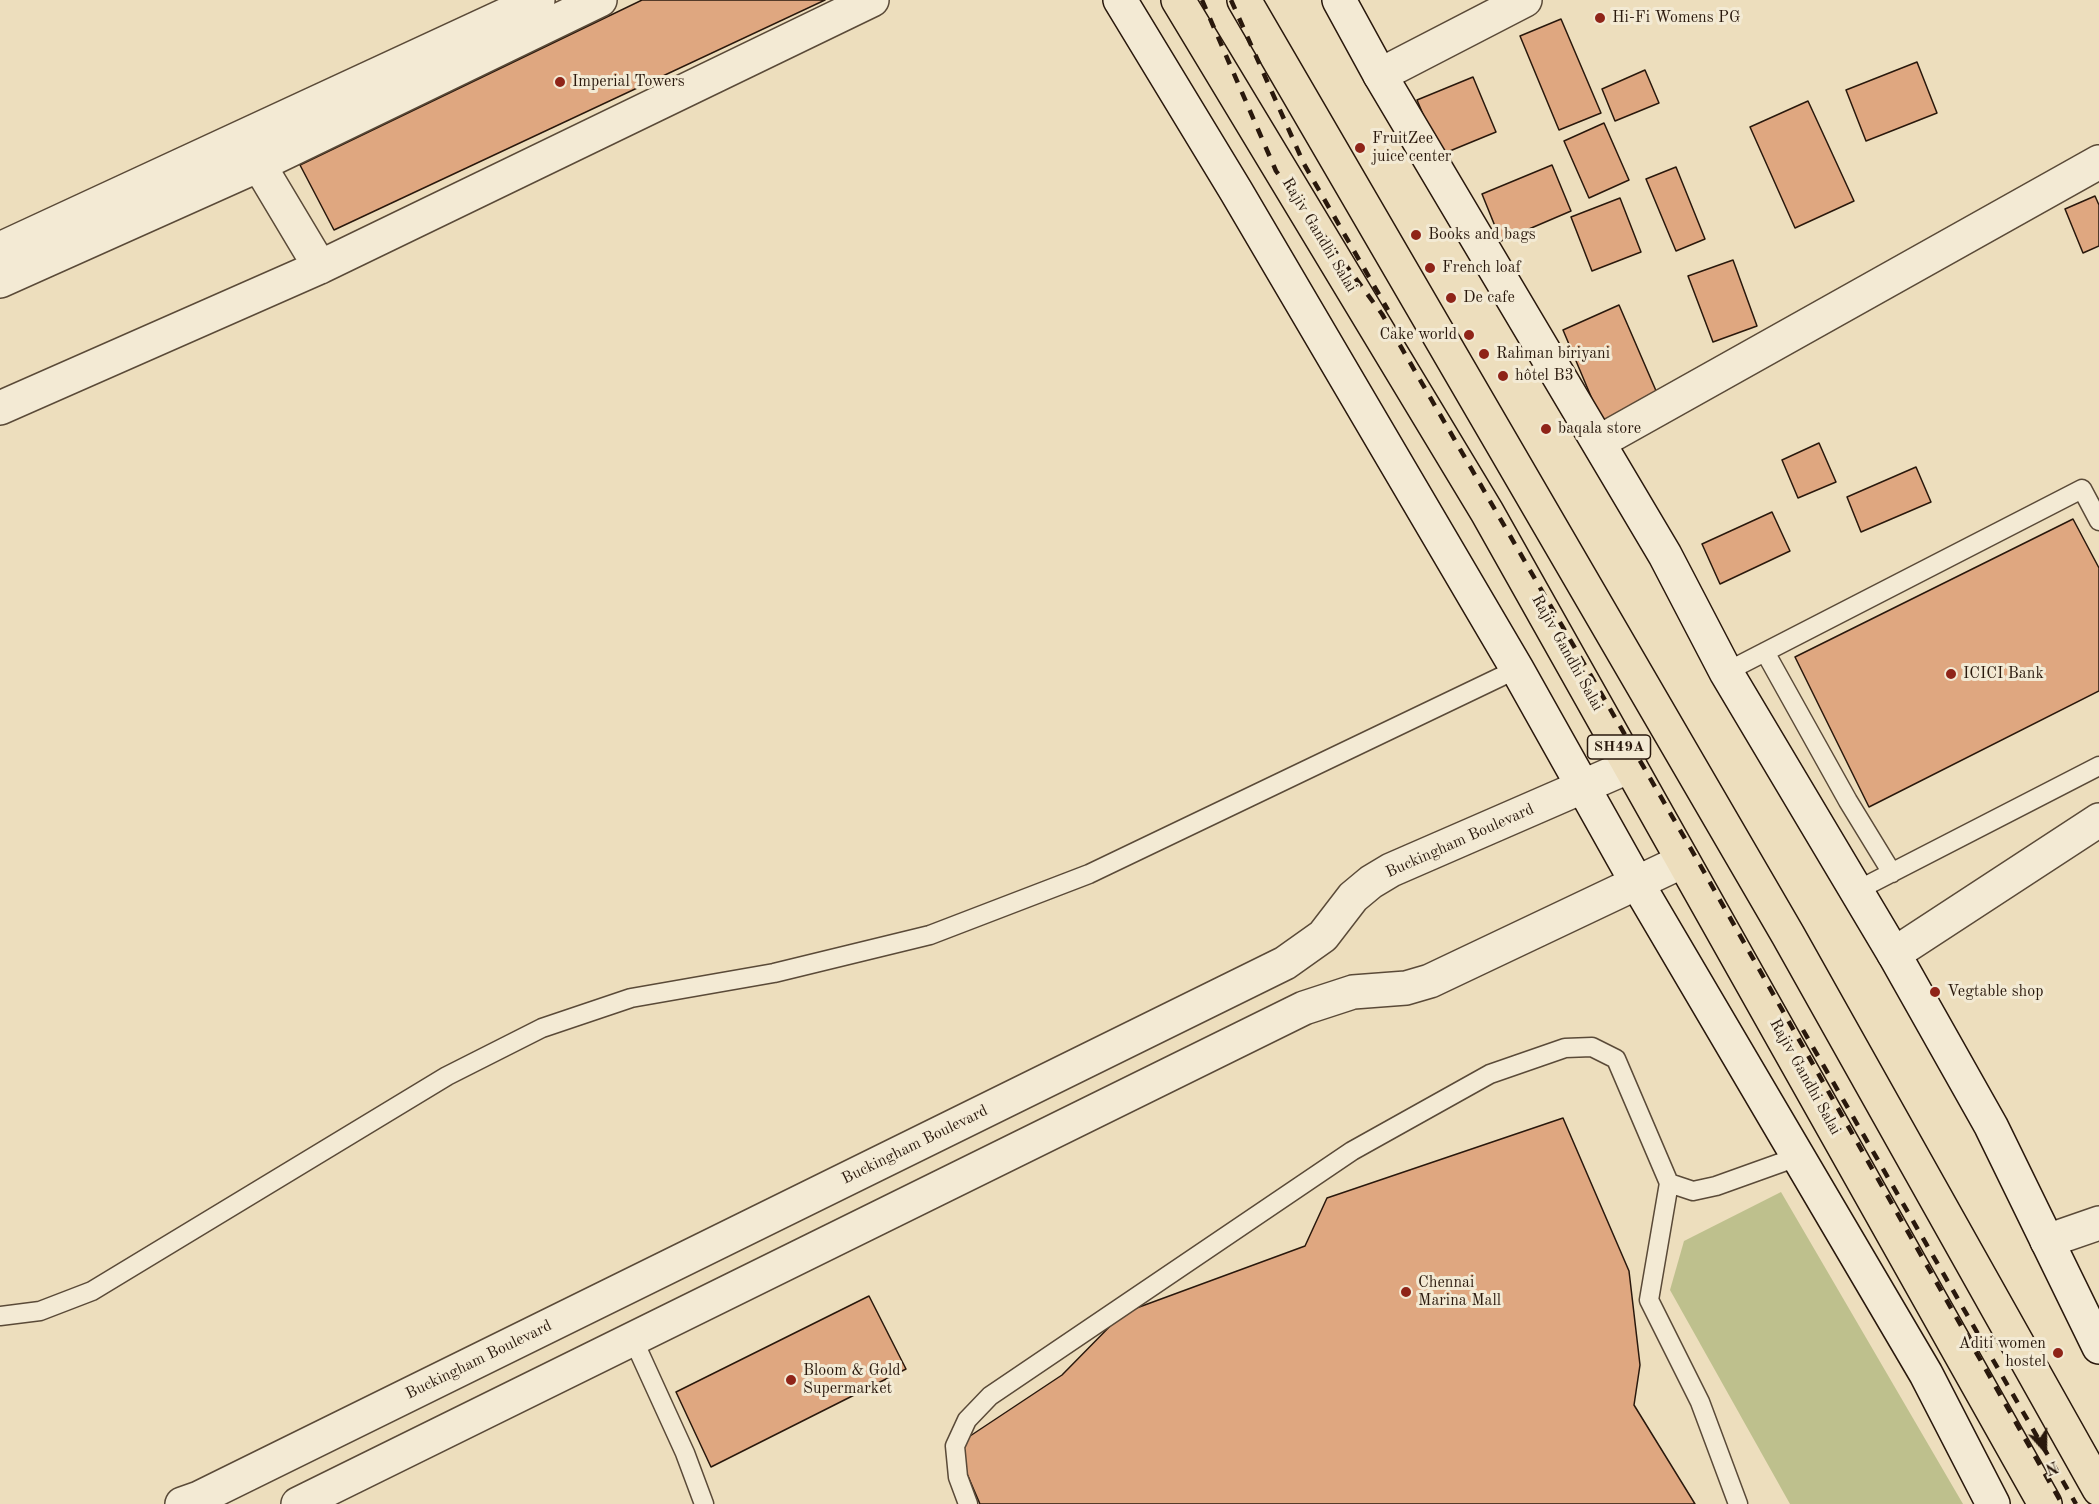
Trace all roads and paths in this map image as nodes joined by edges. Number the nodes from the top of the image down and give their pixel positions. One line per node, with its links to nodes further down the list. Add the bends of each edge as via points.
1 (538, 0): 12 (street)
2 (600, 0): 11 (street)
3 (872, 0): 13 (street)
4 (1120, 0): 19 (street)
5 (1178, 0): 21 (main road, Rajiv Gandhi Salai / SH49A, via 1487,512)
6 (1244, 0): 41 (main road, SH49A, via 1788,935)
7 (1340, 0): 9 (street)
8 (1525, 0): 9 (street)
9 (1380, 75): 16 (street)
10 (2099, 162): 16 (street)
11 (258, 165): 13 (street); 14 (street)
12 (0, 249)
13 (320, 267): 15 (street)
14 (0, 281)
15 (0, 408)
16 (1599, 442): 20 (street, via 1665,555)
17 (2099, 521): 18 (lane, via 2082,489)
18 (1765, 652): 20 (lane); 26 (lane)
19 (1517, 669): 23 (street); 38 (lane, via 1089,874 930,935 774,973 631,998 542,1028 447,1076 92,1292 40,1311)
20 (1726, 672): 28 (street)
21 (1630, 766): 23 (street, Buckingham Boulevard); 25 (main road, Rajiv Gandhi Salai / SH49A)
22 (2099, 766): 26 (lane)
23 (1584, 787): 27 (street); 29 (street, Buckingham Boulevard, via 1390,870 1353,897 1323,936)
24 (2099, 820): 30 (street)
25 (1683, 861): 27 (street); 48 (main road, Rajiv Gandhi Salai / SH49A)
26 (1892, 873): 28 (lane)
27 (1637, 883): 31 (street, via 1430,981); 32 (street)
28 (1856, 891): 30 (street)
29 (1304, 951): 31 (street); 34 (street, Buckingham Boulevard)
30 (1894, 954): 36 (street, via 1991,1126)
31 (1327, 999): 37 (street)
32 (1797, 1156): 33 (lane, via 1693,1191); 47 (street, via 1926,1374)
33 (1669, 1183): 45 (lane, via 1616,1059 1592,1047 1565,1048 1491,1074 1352,1151 990,1396 968,1420 955,1446 958,1477); 46 (lane, via 1649,1300 1700,1402)
34 (789, 1208): 37 (street); 42 (street, Buckingham Boulevard)
35 (2099, 1223): 36 (street)
36 (2047, 1241): 40 (street)
37 (810, 1252): 39 (street)
38 (0, 1316)
39 (633, 1339): 43 (street); 44 (lane)
40 (2099, 1347)
41 (2095, 1475)
42 (182, 1504)
43 (298, 1504)
44 (704, 1504)
45 (968, 1504)
46 (1738, 1504)
47 (1993, 1504)
48 (2045, 1504)

